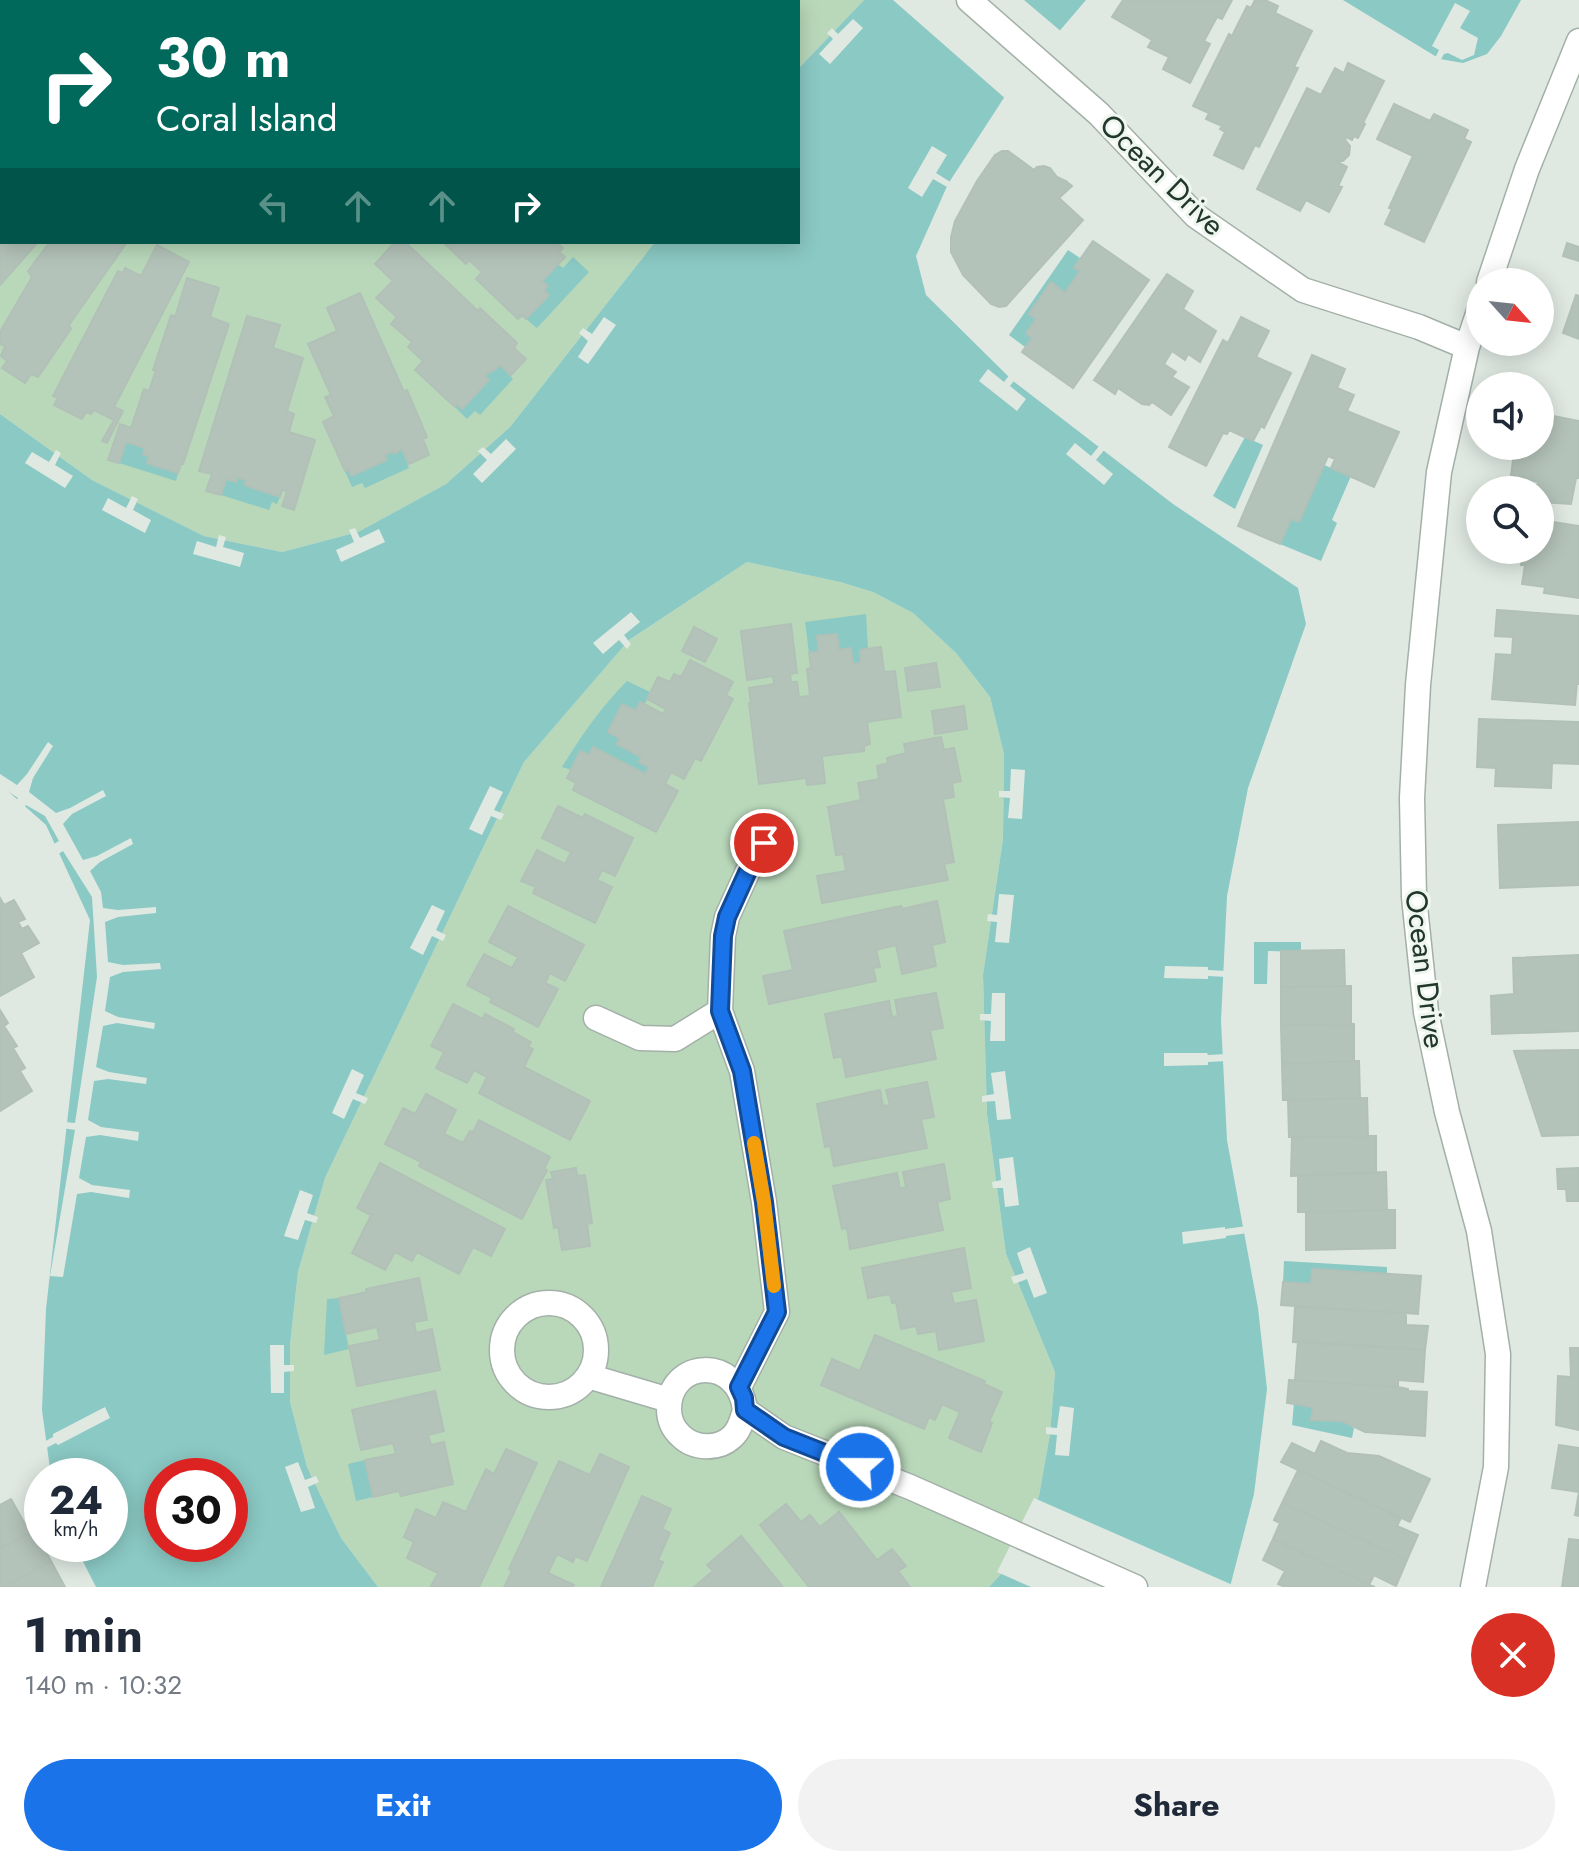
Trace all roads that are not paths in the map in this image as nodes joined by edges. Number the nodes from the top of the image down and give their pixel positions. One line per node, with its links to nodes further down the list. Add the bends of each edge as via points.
1 (969, 0): 4 (street, Ocean Drive, via 1099,114 1196,216 1303,290)
2 (1579, 41): 3 (street)
3 (1494, 268)
4 (1466, 347)
5 (1466, 351): 13 (street, Ocean Drive, via 1439,472 1412,798 1414,897 1426,1012 1479,1231 1498,1354 1496,1467)
6 (764, 843): 7 (street, via 727,917)
7 (720, 1011): 8 (street, via 675,1039 640,1038); 10 (street, via 742,1071 777,1312)
8 (596, 1018)
9 (588, 1376): 11 (street)
10 (742, 1398): 11 (street, via 726,1374 708,1370 691,1372 676,1384); 11 (street, via 741,1425 731,1438 701,1446 675,1431); 12 (street, via 784,1437)
11 (669, 1400)
12 (1135, 1587)
13 (1473, 1587)

